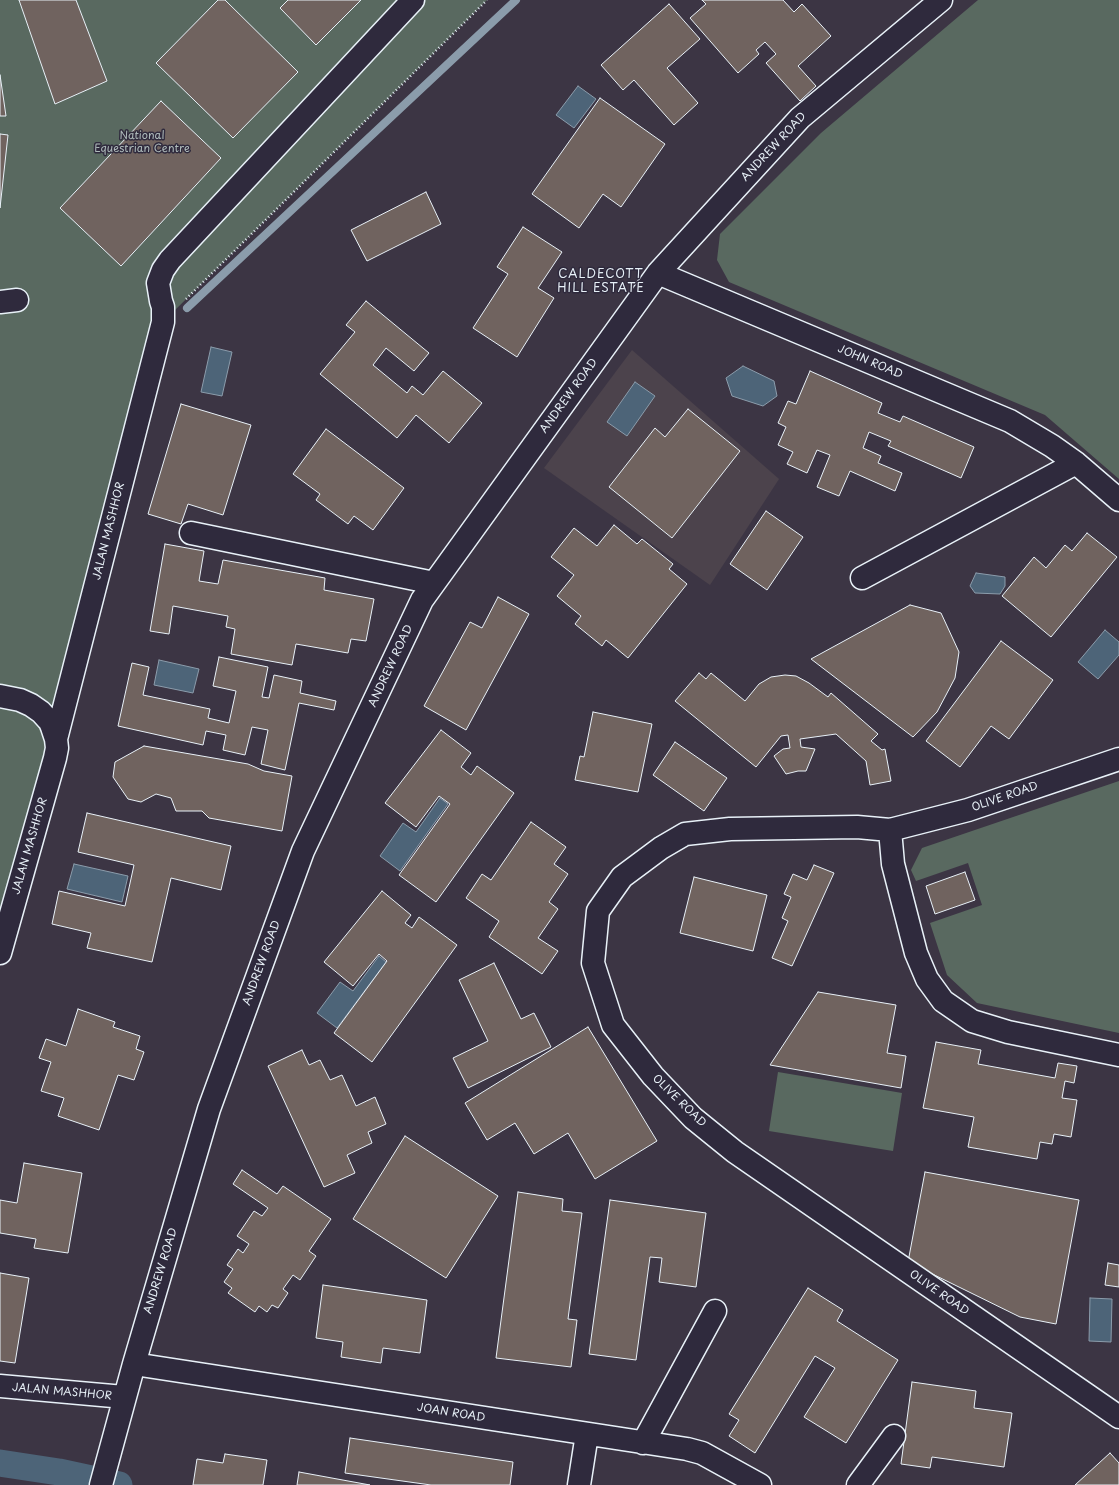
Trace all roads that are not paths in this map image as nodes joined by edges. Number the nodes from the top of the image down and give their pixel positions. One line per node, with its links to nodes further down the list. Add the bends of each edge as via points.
1 (413, 0): 10 (street, JALAN MASHHOR, via 163,270 158,283 163,322)
2 (941, 0): 3 (street, ANDREW ROAD, via 800,118)
3 (658, 273): 4 (street, JOHN ROAD, via 1010,421); 8 (street, ANDREW ROAD)
4 (1076, 463): 5 (street, JOHN ROAD); 7 (street)
5 (1119, 500)
6 (191, 533): 8 (street)
7 (862, 578)
8 (434, 584): 16 (street, ANDREW ROAD, via 422,601 303,851 209,1109)
9 (0, 696): 10 (street, JALAN MASHHOR, via 32,705 50,722)
10 (56, 739): 13 (street, JALAN MASHHOR, via 55,758)
11 (1119, 759): 12 (street, OLIVE ROAD, via 968,810)
12 (890, 830): 14 (street, via 893,864 916,953 927,979 943,1001 972,1021 1008,1032); 19 (street, OLIVE ROAD, via 857,827 730,829 685,834 661,848 622,877 598,911 593,963 613,1025 653,1076 693,1118 735,1152)
13 (0, 953)
14 (1119, 1055)
15 (715, 1311): 22 (street)
16 (134, 1364): 18 (street, ANDREW ROAD); 20 (street, JOAN ROAD)
17 (0, 1386): 18 (street, JALAN MASHHOR)
18 (124, 1397): 23 (street, ANDREW ROAD)
19 (1119, 1417)
20 (587, 1434): 22 (street, JOAN ROAD); 24 (street)
21 (894, 1436): 26 (street)
22 (643, 1443): 25 (street, JOAN ROAD, via 702,1453)
23 (101, 1485)
24 (579, 1485)
25 (760, 1485)
26 (858, 1485)

